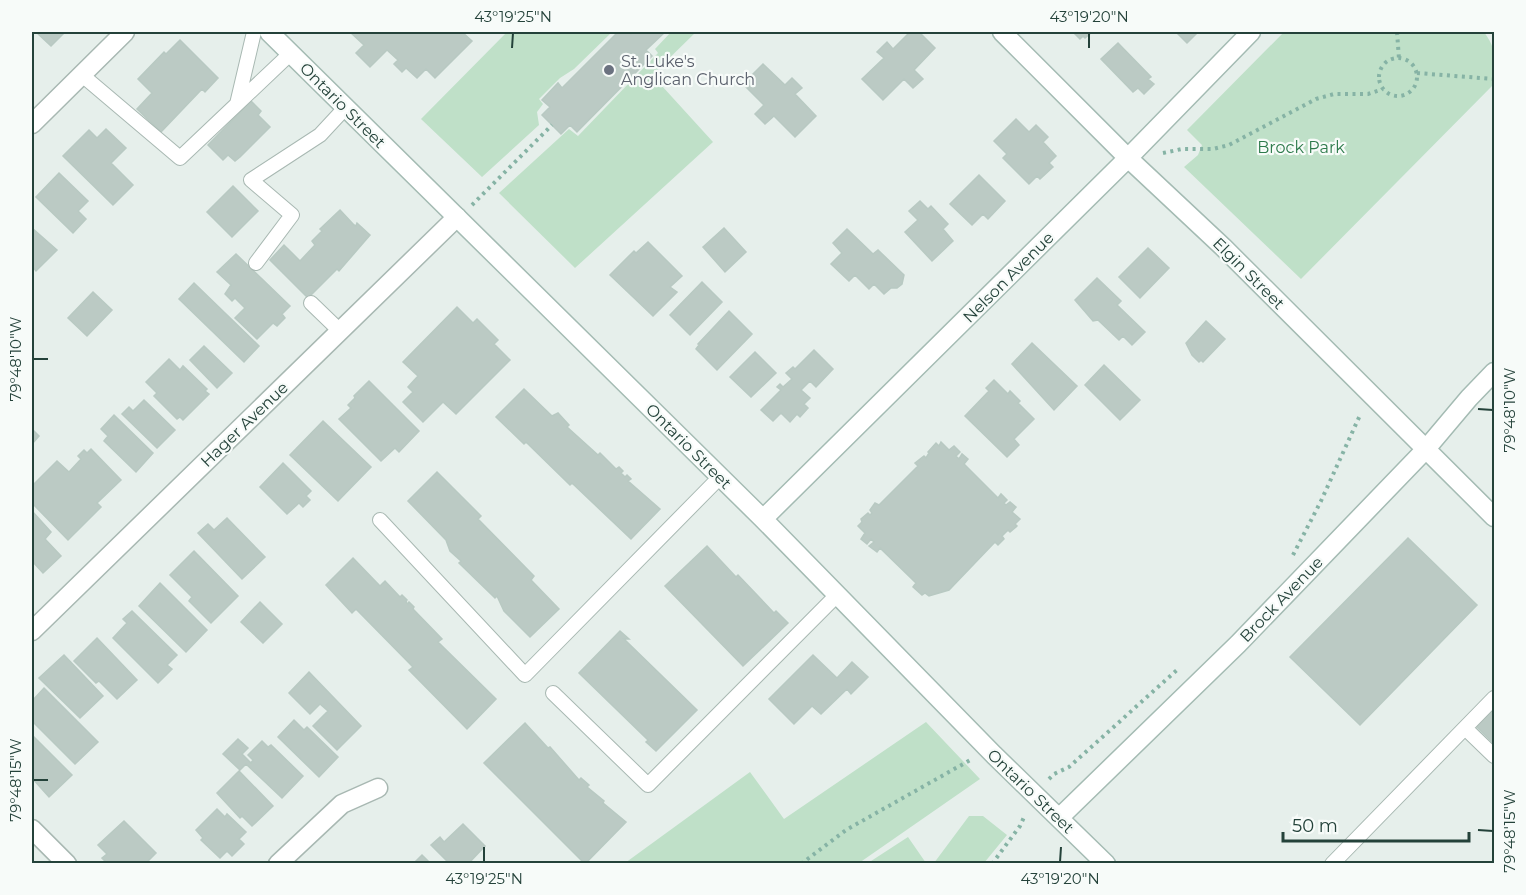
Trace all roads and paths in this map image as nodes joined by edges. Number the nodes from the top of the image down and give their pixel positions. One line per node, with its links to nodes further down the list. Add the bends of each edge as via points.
1 (125, 32): 10 (street)
2 (255, 32): 13 (lane)
3 (269, 32): 7 (street, Ontario Street)
4 (1002, 32): 17 (street, Elgin Street)
5 (1251, 32): 17 (street, Nelson Avenue)
6 (1397, 32): 8 (path)
7 (291, 53): 13 (lane); 14 (street, Ontario Street)
8 (1399, 58): 9 (path, via 1409,62); 12 (path, via 1390,60 1380,71)
9 (1417, 73): 11 (path); 12 (path, via 1414,88 1403,96 1391,95)
10 (82, 75): 13 (lane, via 180,158); 15 (street)
11 (1494, 79)
12 (1383, 89): 17 (path, via 1316,99 1229,145)
13 (237, 104)
14 (346, 107): 18 (street, Ontario Street); 19 (lane, via 320,135 251,180 292,215)
15 (32, 124)
16 (552, 125): 18 (path)
17 (1129, 159): 23 (street, Elgin Street); 27 (street, Nelson Avenue)
18 (457, 217): 21 (street, Hager Avenue); 25 (street, Ontario Street)
19 (256, 263)
20 (311, 303): 21 (lane)
21 (340, 331): 31 (street, Hager Avenue)
22 (1494, 372): 24 (street, Brock Avenue)
23 (1370, 394): 24 (street, Elgin Street); 29 (path)
24 (1425, 449): 26 (street, Elgin Street); 40 (street, Brock Avenue, via 1238,644)
25 (720, 477): 27 (street, Ontario Street); 28 (lane, via 525,675)
26 (1494, 517)
27 (763, 519): 30 (street, Ontario Street)
28 (380, 520)
29 (1289, 562)
30 (837, 595): 33 (lane, via 648,785); 36 (street, Ontario Street)
31 (32, 631)
32 (1180, 667): 39 (path)
33 (553, 693)
34 (1494, 698): 35 (lane)
35 (1465, 728): 37 (lane); 47 (lane)
36 (989, 750): 39 (street, Ontario Street); 44 (path, via 846,830)
37 (1494, 756)
38 (378, 788): 43 (street, via 342,804)
39 (1034, 794): 40 (street, Ontario Street); 45 (path, via 1020,826)
40 (1059, 818): 46 (street, Ontario Street)
41 (32, 829): 42 (street)
42 (67, 864)
43 (278, 864)
44 (801, 864)
45 (992, 864)
46 (1106, 864)
47 (1332, 864)

